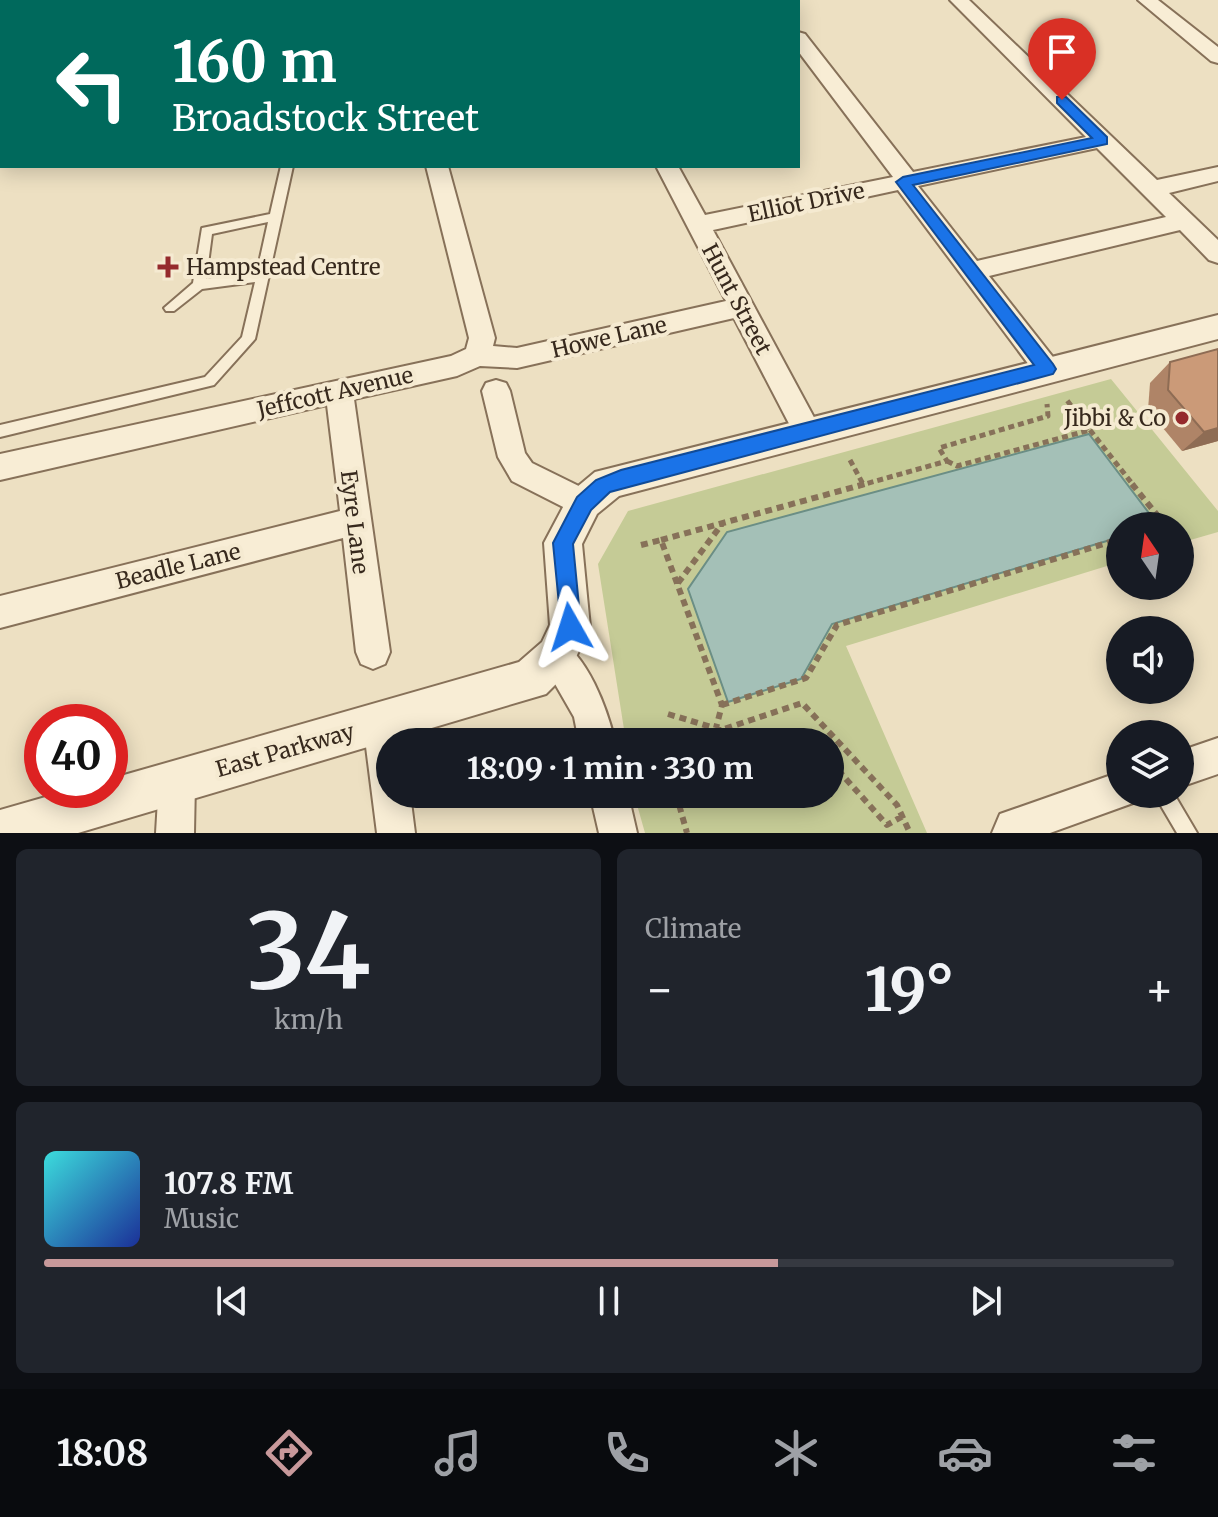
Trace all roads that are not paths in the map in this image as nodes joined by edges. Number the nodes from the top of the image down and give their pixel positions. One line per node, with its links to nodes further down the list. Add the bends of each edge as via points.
1 (959, 0): 5 (street)
2 (1147, 0): 4 (street)
3 (800, 41): 10 (street)
4 (1218, 57)
5 (1102, 140): 10 (street, Elliot Drive); 11 (street)
6 (287, 168): 12 (lane)
7 (438, 168): 22 (street, via 482,338)
8 (668, 168): 14 (street, Hunt Street)
9 (1218, 174): 11 (street)
10 (905, 182): 14 (street, Elliot Drive); 16 (street)
11 (1152, 189): 13 (street)
12 (275, 217): 17 (lane); 18 (lane, via 206,231)
13 (1185, 221): 15 (street); 16 (street)
14 (698, 225): 19 (street, Hunt Street)
15 (1218, 254)
16 (971, 271): 25 (street)
17 (262, 276): 18 (lane); 26 (lane, via 248,339 209,381)
18 (199, 285): 20 (lane)
19 (741, 307): 22 (street, Howe Lane, via 517,358); 27 (street, Hunt Street)
20 (170, 308)
21 (1218, 327): 25 (street)
22 (477, 355): 23 (street, Jeffcott Avenue, via 457,365)
23 (339, 391): 28 (street, Jeffcott Avenue); 30 (street, Eyre Lane)
24 (496, 391): 29 (street, via 512,457 522,472)
25 (1053, 391): 27 (street)
26 (0, 431)
27 (807, 431): 29 (street, via 621,478)
28 (0, 467)
29 (584, 503): 33 (street, via 563,543 570,627)
30 (355, 521): 31 (street, Beadle Lane); 32 (street, Eyre Lane)
31 (0, 612)
32 (373, 652)
33 (556, 656): 34 (street, East Parkway, via 531,679); 36 (street, via 590,711)
34 (381, 723): 35 (street); 39 (street, East Parkway)
35 (382, 728)
36 (594, 728)
37 (1218, 756): 38 (street)
38 (1194, 764)
39 (177, 782): 44 (street, East Parkway); 45 (street)
40 (1106, 795): 48 (street, via 1013,827)
41 (392, 808): 46 (street)
42 (612, 808): 47 (street)
43 (1172, 808): 49 (lane)
44 (0, 833)
45 (175, 833)
46 (396, 833)
47 (618, 833)
48 (1011, 833)
49 (1188, 833)

